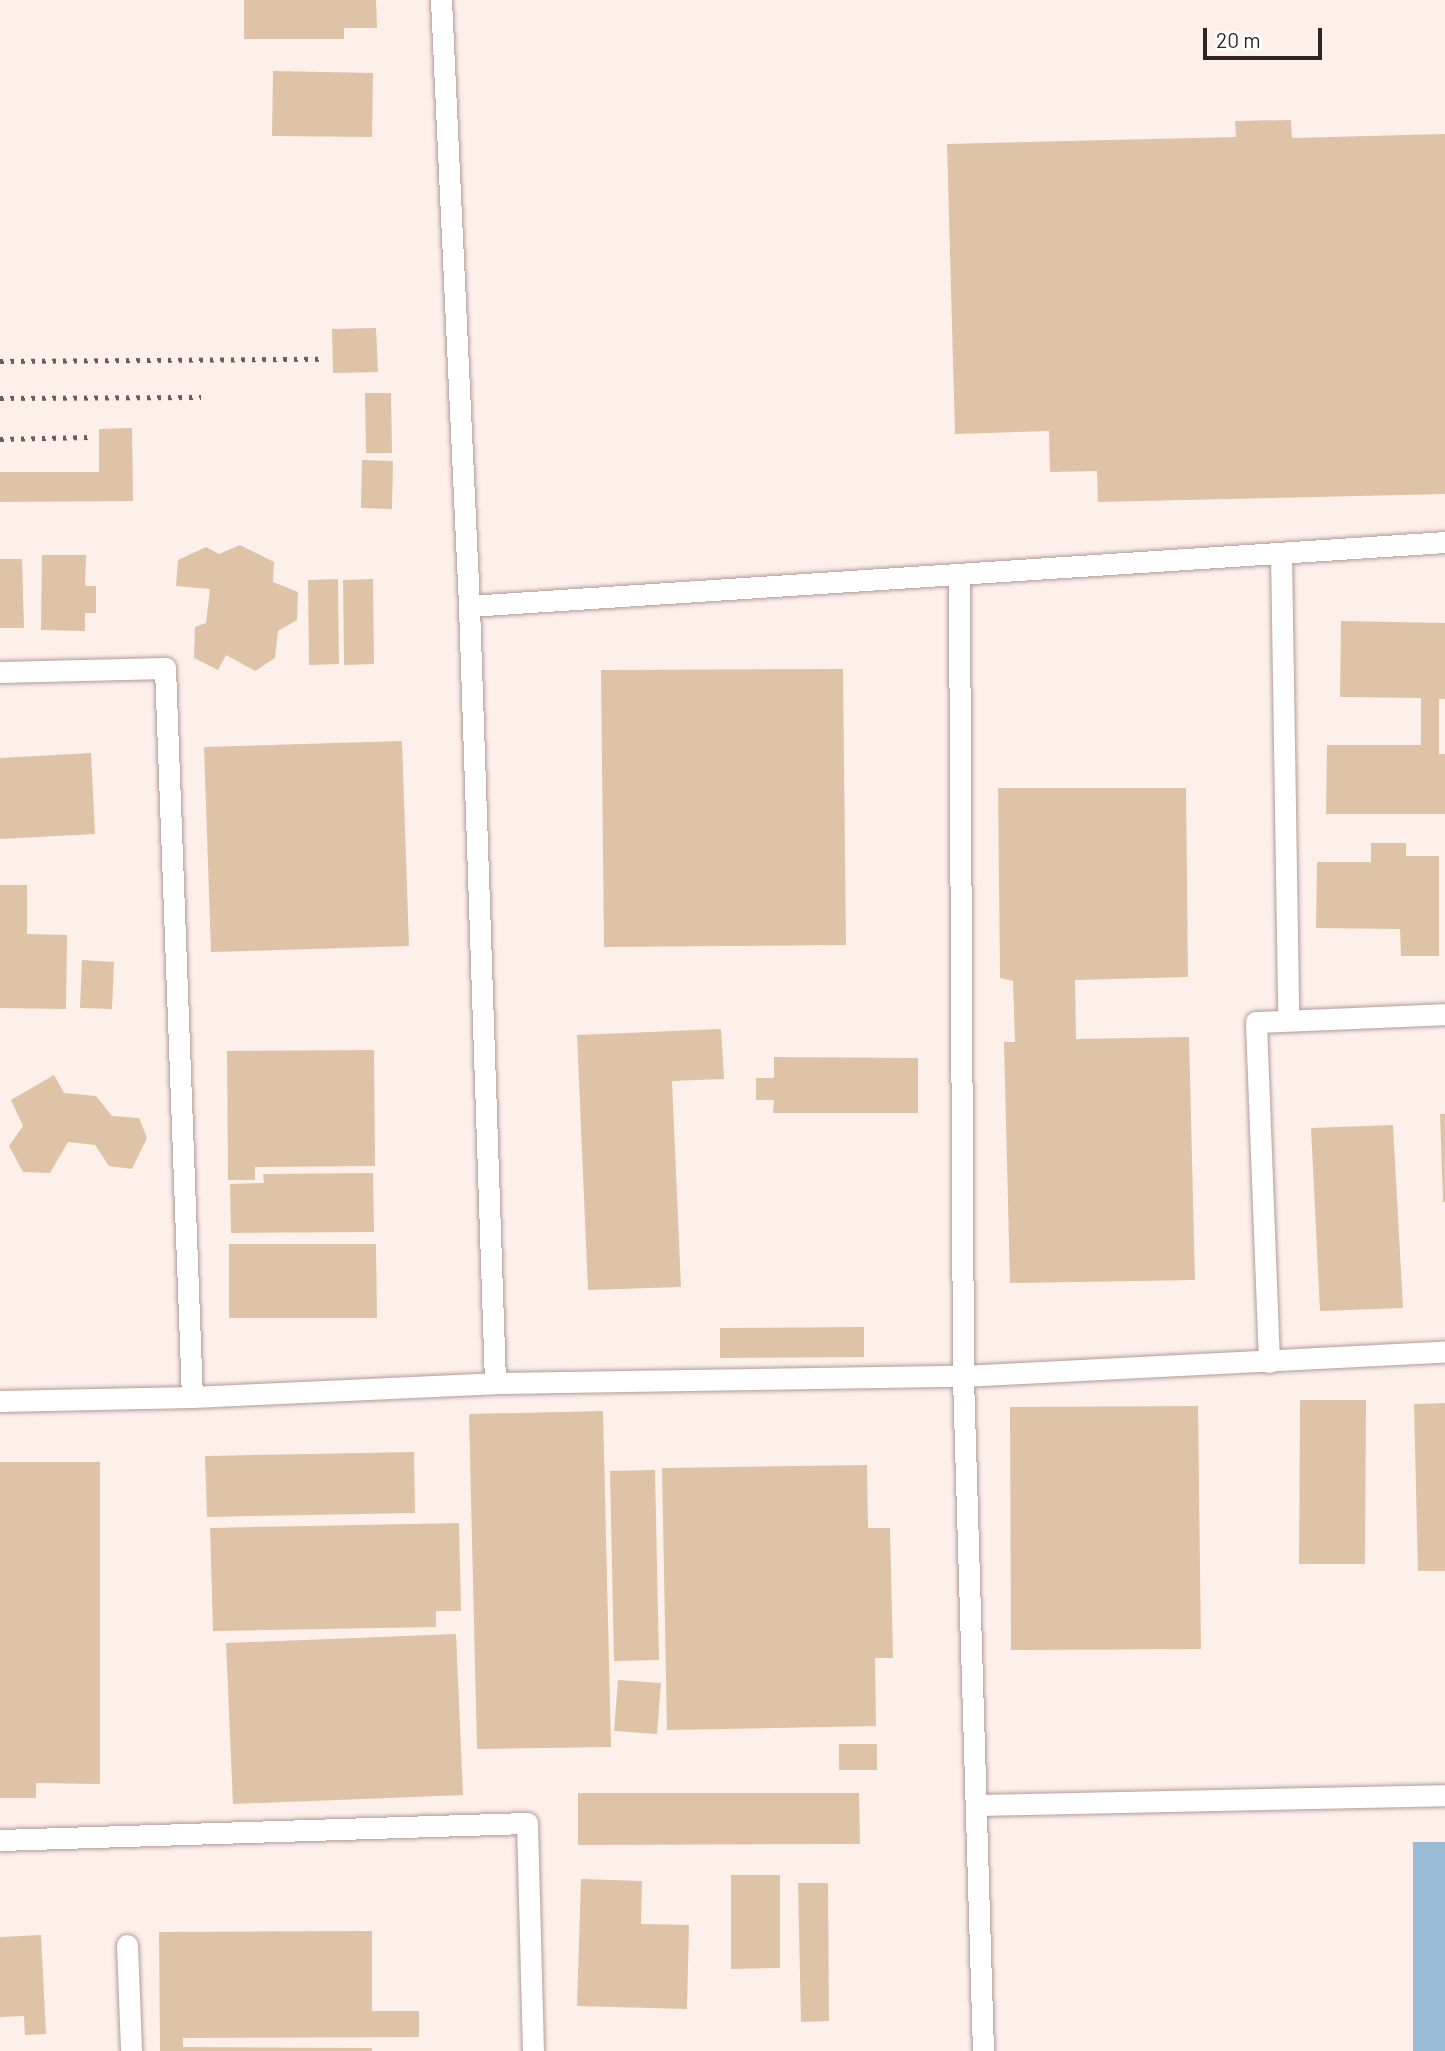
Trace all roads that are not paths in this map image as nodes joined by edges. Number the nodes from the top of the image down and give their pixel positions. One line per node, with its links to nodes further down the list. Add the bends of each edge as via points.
1 (441, 0): 5 (lane)
2 (1445, 542): 3 (lane)
3 (1281, 553): 4 (lane); 8 (lane)
4 (959, 574): 5 (lane); 11 (lane)
5 (469, 606): 12 (lane)
6 (0, 672): 13 (lane, via 165,668)
7 (1445, 1014): 8 (lane)
8 (1288, 1020): 10 (lane, via 1256,1022)
9 (1445, 1352): 10 (lane)
10 (1269, 1362): 11 (lane)
11 (963, 1376): 12 (lane); 16 (lane)
12 (495, 1383): 13 (lane)
13 (192, 1398): 14 (lane)
14 (0, 1401)
15 (1445, 1795): 16 (lane)
16 (977, 1805): 21 (lane)
17 (0, 1840): 20 (lane, via 527,1822)
18 (127, 1945): 19 (lane)
19 (131, 2051)
20 (533, 2051)
21 (983, 2051)

